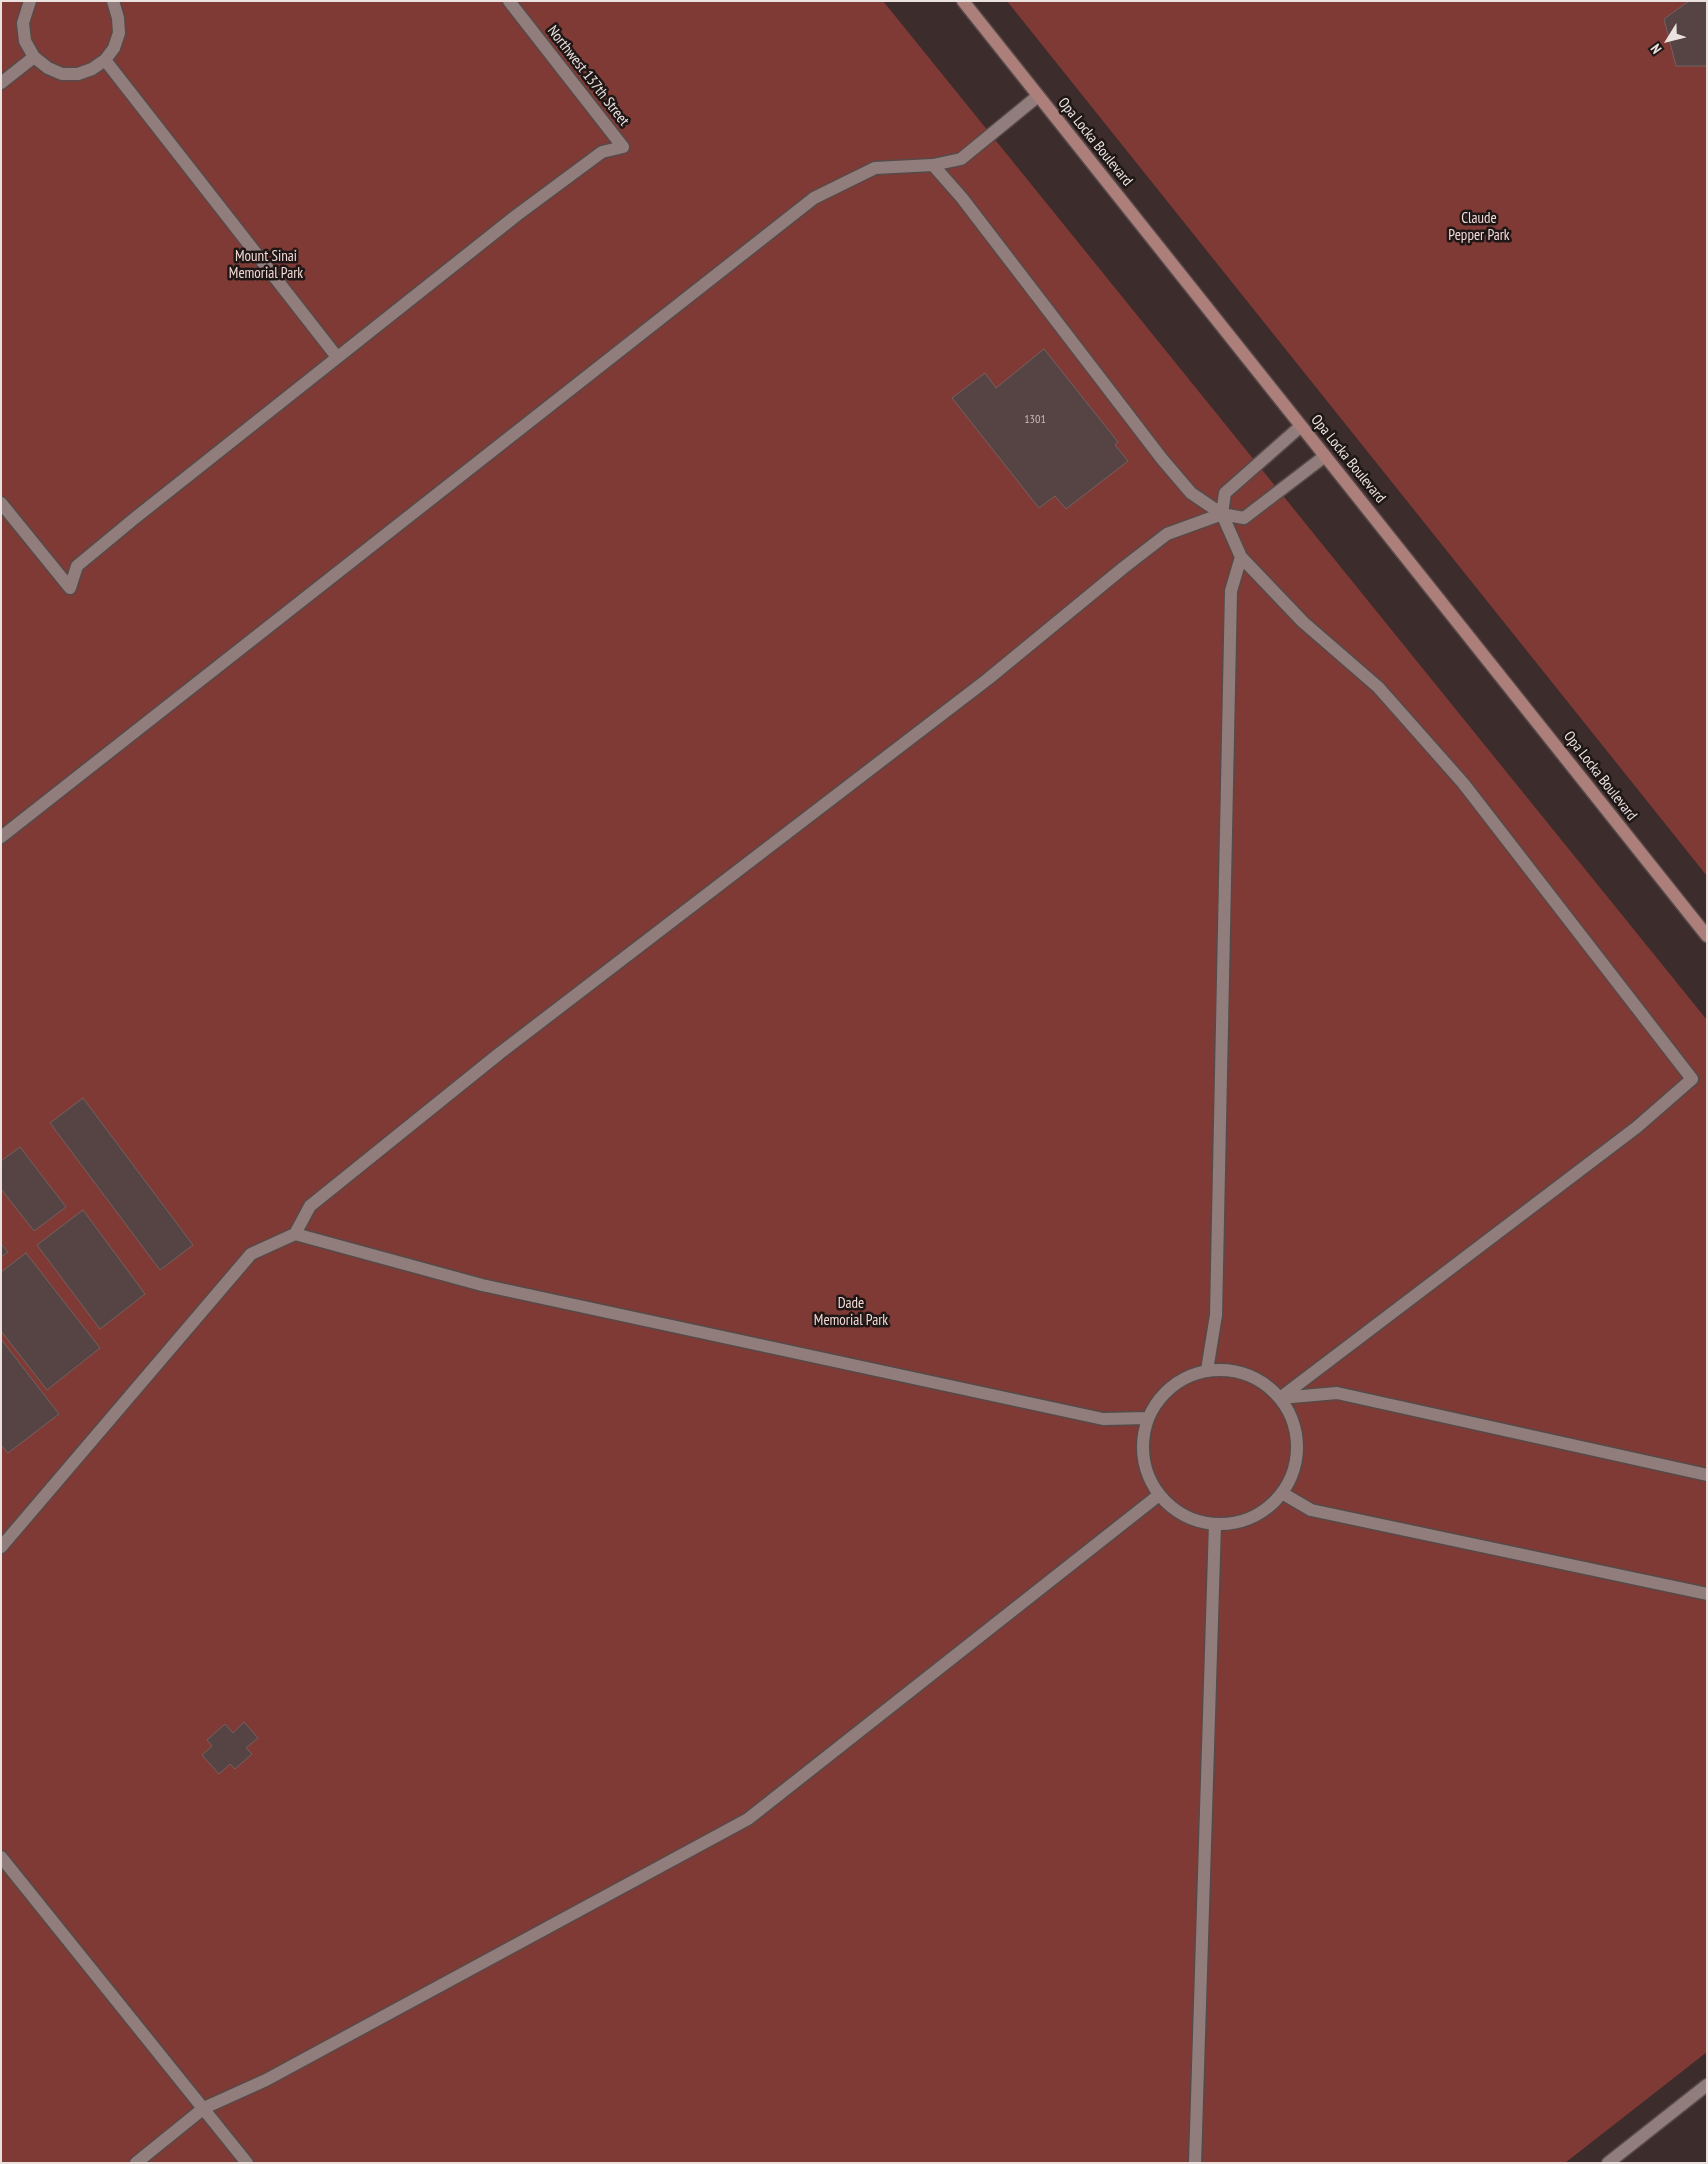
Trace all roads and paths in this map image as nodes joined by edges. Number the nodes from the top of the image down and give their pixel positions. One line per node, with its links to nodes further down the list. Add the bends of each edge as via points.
1 (30, 1): 5 (street, via 23,23 25,40)
2 (113, 1): 6 (street, via 119,33)
3 (508, 1): 10 (street, Northwest 137th Street, via 623,146 602,152)
4 (963, 1): 8 (main road, Opa Locka Boulevard)
5 (34, 57): 6 (street, via 62,74 78,74); 7 (street)
6 (105, 60): 10 (street)
7 (1, 83)
8 (1038, 96): 9 (street, via 961,159); 11 (main road, Opa Locka Boulevard)
9 (933, 166): 14 (street, via 962,198 1162,459 1191,493); 16 (street, via 875,168 814,198)
10 (337, 358): 13 (street, via 77,566 70,588)
11 (1301, 426): 12 (main road, Opa Locka Boulevard); 14 (street, via 1225,493)
12 (1325, 456): 14 (street, via 1244,518); 17 (main road, Opa Locka Boulevard)
13 (1, 503)
14 (1222, 514): 15 (street); 18 (street, via 1167,534 1123,568 988,679 729,875 409,1126 310,1206)
15 (1241, 557): 19 (street, via 1231,591 1216,1314); 20 (street, via 1303,622 1378,687 1463,783 1692,1079 1637,1128)
16 (1, 837)
17 (1707, 936)
18 (295, 1234): 21 (street, via 491,1288 1104,1419); 26 (street, via 251,1254)
19 (1208, 1370): 20 (street, via 1234,1370 1259,1380); 21 (street, via 1182,1378 1161,1395)
20 (1280, 1398): 22 (street, via 1337,1393); 23 (street, via 1292,1420 1297,1445 1294,1470)
21 (1148, 1418): 24 (street, via 1142,1444 1146,1471)
22 (1707, 1475)
23 (1282, 1493): 25 (street, via 1263,1510 1240,1522); 27 (street, via 1311,1510)
24 (1159, 1495): 25 (street, via 1175,1510 1194,1520); 30 (street, via 748,1819 266,2080)
25 (1215, 1524): 33 (street)
26 (1, 1547)
27 (1707, 1594)
28 (1, 1857): 30 (street)
29 (1707, 2085): 34 (street)
30 (204, 2108): 31 (street); 32 (street)
31 (136, 2163)
32 (247, 2163)
33 (1195, 2163)
34 (1608, 2163)

